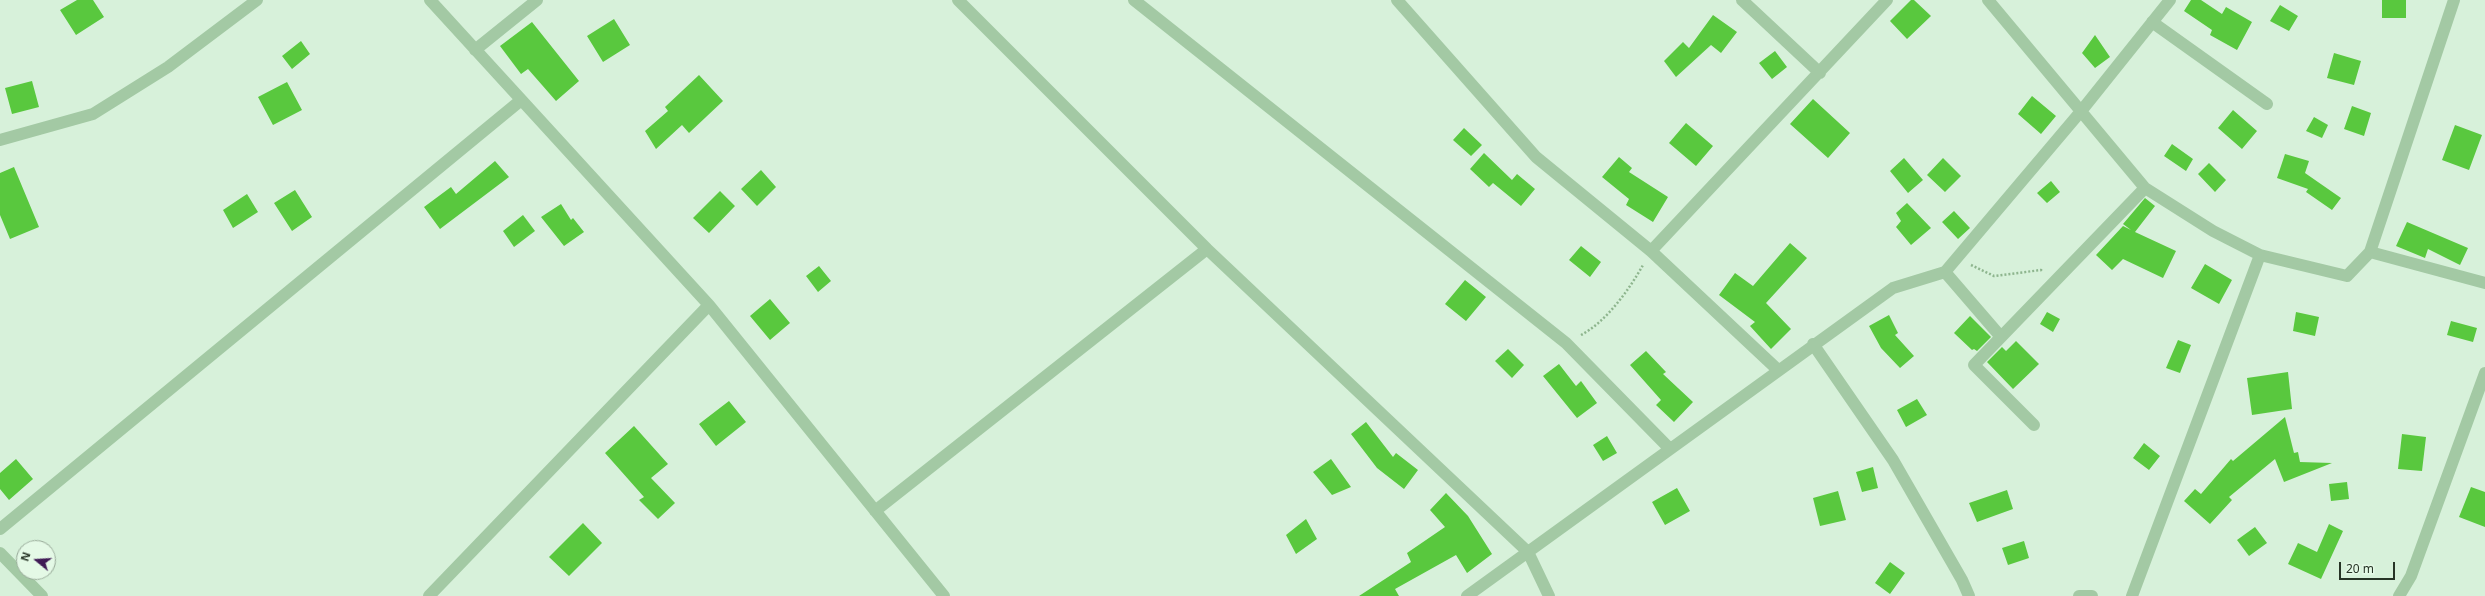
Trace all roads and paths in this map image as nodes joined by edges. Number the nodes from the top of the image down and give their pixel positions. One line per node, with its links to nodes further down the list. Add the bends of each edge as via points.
1 (257, 0): 19 (street, via 168,67 93,114)
2 (430, 0): 14 (street)
3 (537, 0): 14 (street)
4 (958, 0): 21 (street)
5 (1134, 0): 30 (street)
6 (1397, 0): 12 (street)
7 (1742, 0): 15 (street)
8 (1887, 0): 15 (street)
9 (1988, 0): 18 (street)
10 (2170, 0): 13 (street)
11 (2454, 0): 23 (street)
12 (1410, 5): 22 (street, via 1536,157)
13 (2152, 22): 17 (street); 18 (street)
14 (475, 50): 16 (street)
15 (1820, 73): 22 (street)
16 (520, 101): 28 (street); 37 (street)
17 (2267, 104)
18 (2082, 110): 20 (street); 25 (street)
19 (0, 140)
20 (2145, 188): 24 (street, via 2213,231); 26 (street)
21 (1206, 249): 36 (street); 38 (street)
22 (1651, 251): 30 (path, via 1618,301 1590,330); 32 (street)
23 (2370, 252): 24 (street, via 2347,276); 27 (street)
24 (2260, 255): 48 (street)
25 (1948, 268): 26 (path, via 1968,264 1994,276 2041,270); 29 (street); 31 (street, via 1893,288)
26 (2054, 282): 29 (street)
27 (2485, 283)
28 (708, 305): 36 (street); 41 (street)
29 (2001, 337): 34 (street, via 1974,365)
30 (1566, 343): 35 (street)
31 (1813, 344): 32 (street); 45 (street, via 1893,460)
32 (1778, 370): 35 (street)
33 (2485, 373): 49 (street, via 2411,576)
34 (2034, 425)
35 (1670, 449): 38 (street)
36 (875, 511): 42 (street)
37 (0, 529)
38 (1528, 552): 43 (street); 44 (street)
39 (0, 553): 40 (street)
40 (42, 596)
41 (429, 596)
42 (944, 596)
43 (1467, 596)
44 (1549, 596)
45 (1969, 596)
46 (2079, 596): 47 (street)
47 (2092, 596)
48 (2132, 596)
49 (2399, 596)

